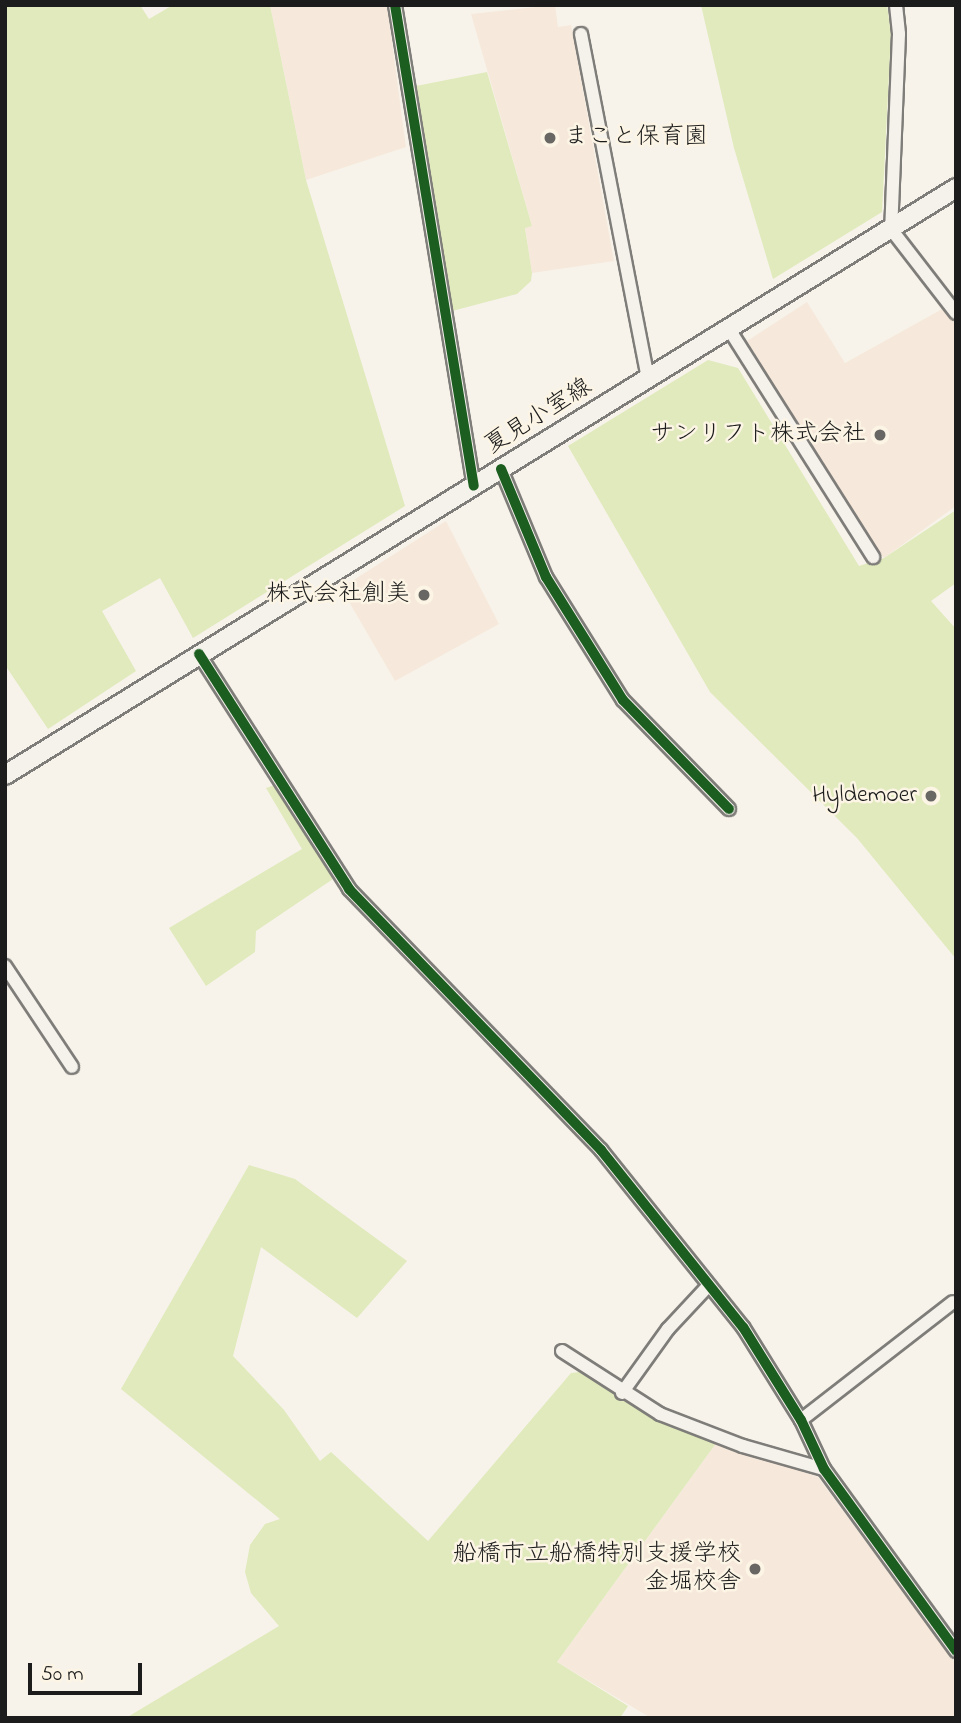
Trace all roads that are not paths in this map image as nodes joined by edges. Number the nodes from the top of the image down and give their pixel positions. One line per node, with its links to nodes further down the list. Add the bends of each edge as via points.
1 (395, 5): 10 (street)
2 (896, 5): 5 (street, via 899,34)
3 (581, 34): 8 (street)
4 (956, 188): 5 (main road, 夏見小室線)
5 (891, 229): 6 (street); 7 (main road, 夏見小室線)
6 (956, 313)
7 (729, 329): 8 (main road, 夏見小室線); 11 (street)
8 (648, 379): 9 (main road, 夏見小室線)
9 (501, 469): 10 (main road, 夏見小室線); 14 (street, via 547,577 623,700)
10 (474, 486): 12 (main road, 夏見小室線)
11 (873, 557)
12 (199, 654): 13 (main road, 夏見小室線); 17 (street, via 349,889 601,1150)
13 (5, 775)
14 (729, 809)
15 (5, 966): 16 (street)
16 (72, 1067)
17 (709, 1285): 20 (street, via 668,1329); 21 (street, via 743,1327)
18 (953, 1302): 21 (street)
19 (562, 1351): 20 (street)
20 (622, 1393): 22 (street, via 660,1414 731,1441)
21 (801, 1420): 22 (street)
22 (824, 1469): 23 (street)
23 (956, 1651)

